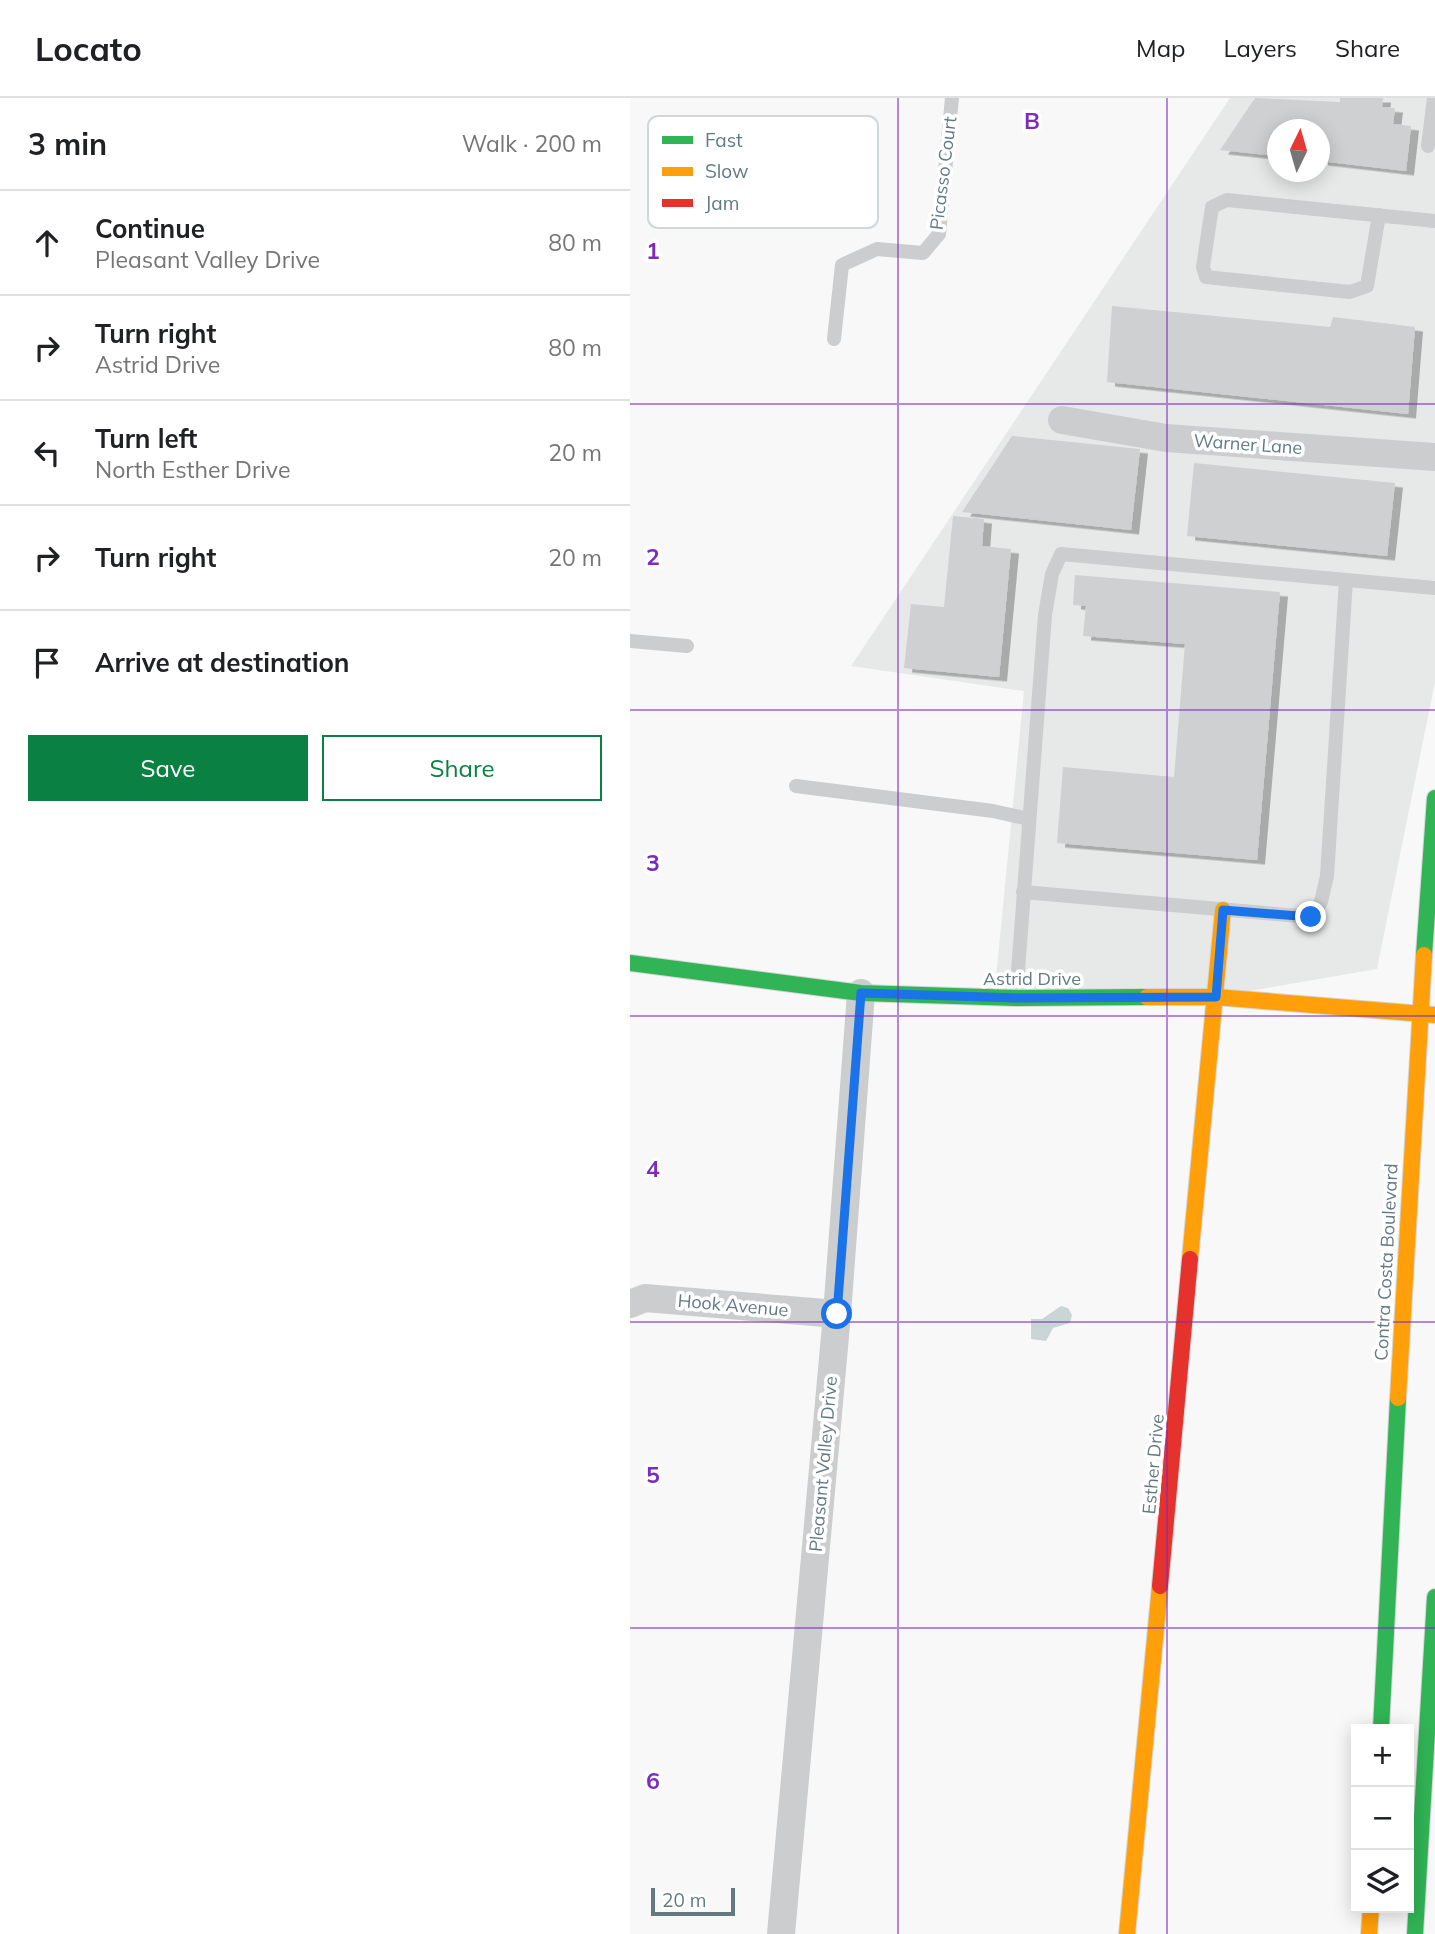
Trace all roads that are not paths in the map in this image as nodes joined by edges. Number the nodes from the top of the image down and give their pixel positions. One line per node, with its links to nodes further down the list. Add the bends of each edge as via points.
1 (953, 98): 6 (lane, Picasso Court, via 939,234 923,253 877,249 842,265)
2 (1434, 98): 3 (lane)
3 (1428, 146)
4 (1379, 215): 4 (lane, via 1367,286 1350,292 1206,277 1203,268 1213,206 1227,200); 5 (lane)
5 (1435, 221)
6 (834, 340)
7 (1062, 420): 8 (street, Warner Lane, via 1166,438)
8 (1435, 457)
9 (1346, 580): 10 (lane); 15 (lane, via 1061,554 1045,615); 17 (lane, via 1321,902 1311,917)
10 (1435, 588)
11 (630, 641): 12 (lane)
12 (687, 646)
13 (796, 786): 15 (lane)
14 (1435, 798): 22 (street, Contra Costa Boulevard)
15 (1028, 819): 16 (lane)
16 (1023, 892): 17 (lane); 21 (lane)
17 (1223, 910): 20 (street, Esther Drive)
18 (630, 964): 19 (street, Astrid Drive)
19 (861, 993): 21 (street, Astrid Drive); 24 (street, Pleasant Valley Drive)
20 (1216, 997): 21 (street, Astrid Drive); 22 (street, Astrid Drive); 29 (street, Esther Drive)
21 (1016, 998)
22 (1427, 1014): 26 (street, Contra Costa Boulevard)
23 (630, 1304): 24 (street, Hook Avenue, via 645,1298)
24 (837, 1314): 28 (street, Pleasant Valley Drive)
25 (1435, 1597): 31 (street)
26 (1381, 1724)
27 (1371, 1913): 30 (street)
28 (781, 1934)
29 (1127, 1934)
30 (1369, 1934)
31 (1415, 1934)

